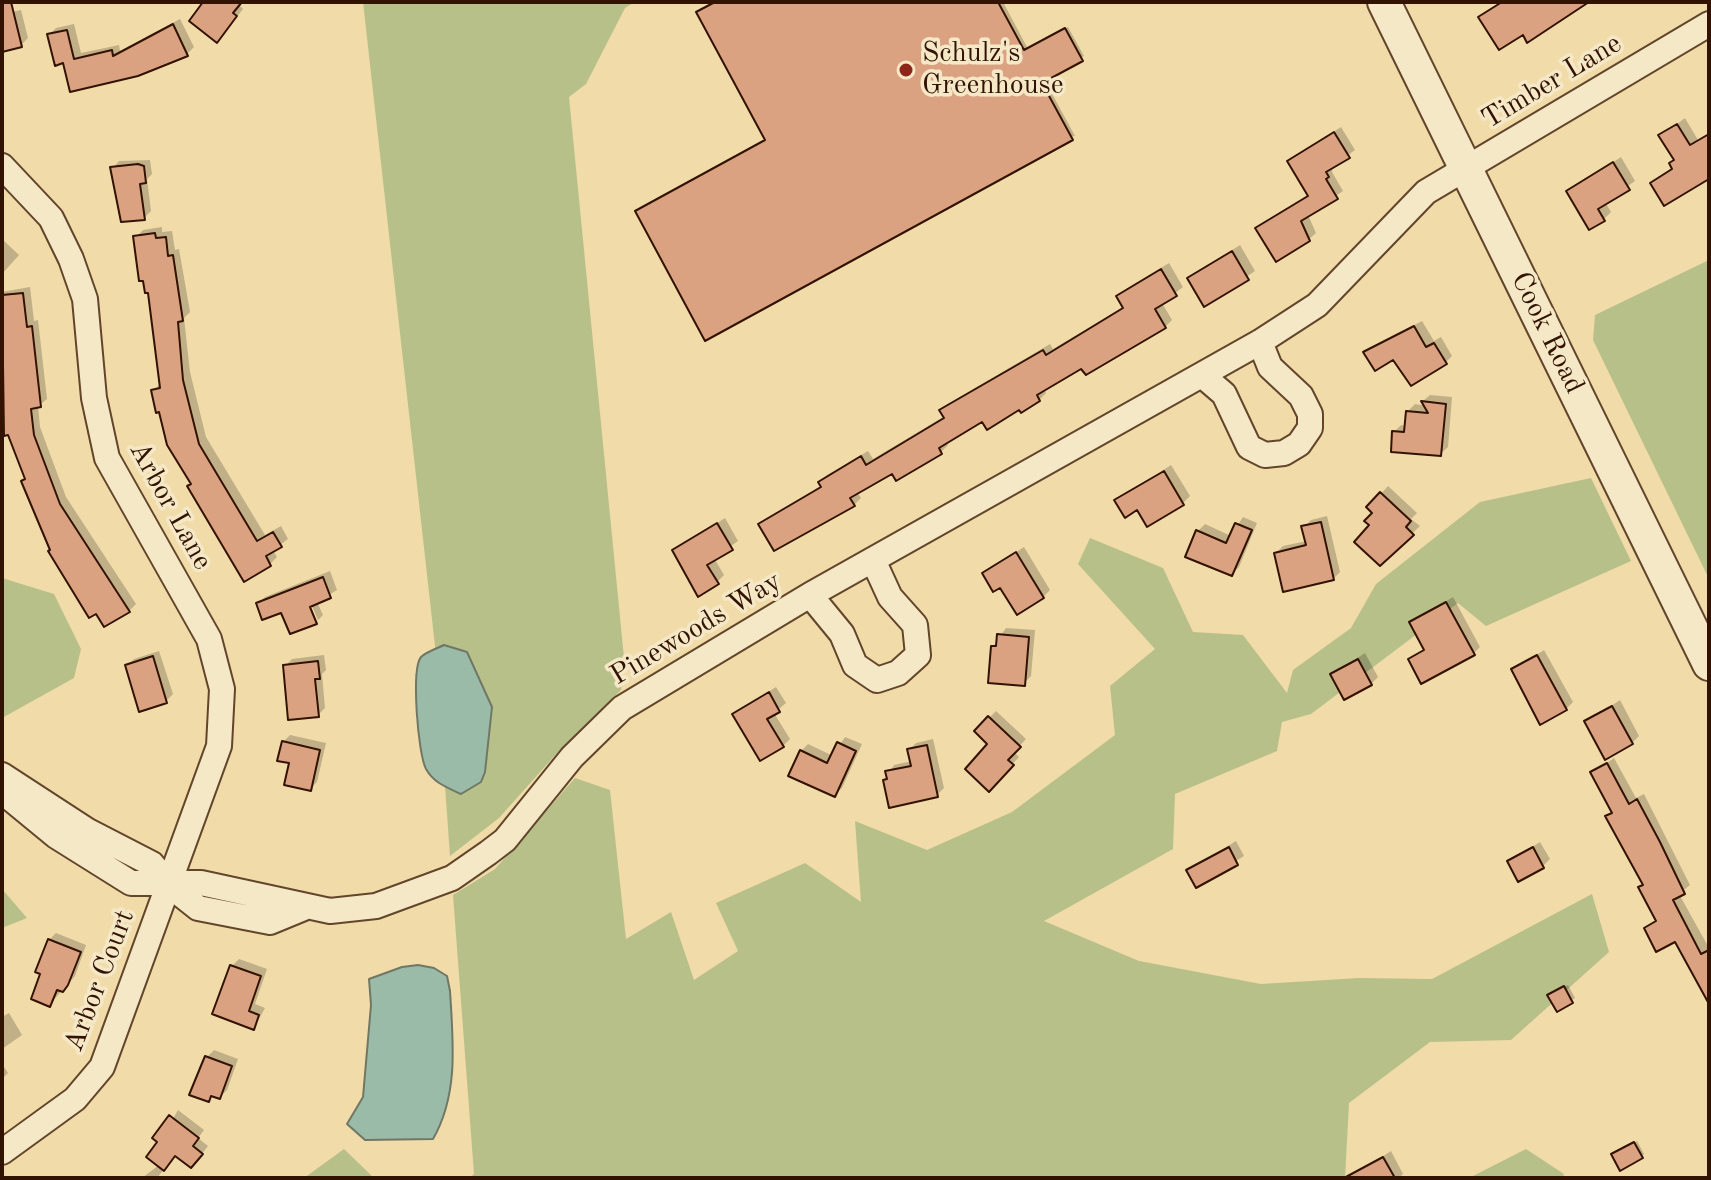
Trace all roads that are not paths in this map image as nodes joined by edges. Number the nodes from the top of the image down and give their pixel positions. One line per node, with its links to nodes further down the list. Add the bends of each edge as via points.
1 (1384, 2): 4 (street, Cook Road)
2 (1709, 24): 4 (street, Timber Lane)
3 (2, 166): 11 (street, Arbor Lane, via 51,218 71,259 85,299 94,398 107,458 209,639 222,689 219,746)
4 (1467, 168): 5 (street, Pinewoods Way, via 1426,192 1317,305); 9 (street, Cook Road)
5 (1260, 342): 6 (street, Pinewoods Way); 6 (street, via 1270,367 1301,396 1310,414 1310,428 1284,453 1265,455 1249,447 1224,394)
6 (1203, 376): 7 (street, Pinewoods Way)
7 (873, 560): 8 (street, Pinewoods Way); 8 (street, Pinewoods Way, via 890,597 915,625 918,655 898,673 877,680 855,665 842,634)
8 (810, 595): 11 (street, Pinewoods Way, via 622,708 572,757 505,840 452,878 376,906 330,911 201,883)
9 (1709, 664)
10 (2, 776): 11 (street, via 152,864)
11 (169, 885): 12 (street, Arbor Court, via 102,1067 75,1099)
12 (2, 1152)

